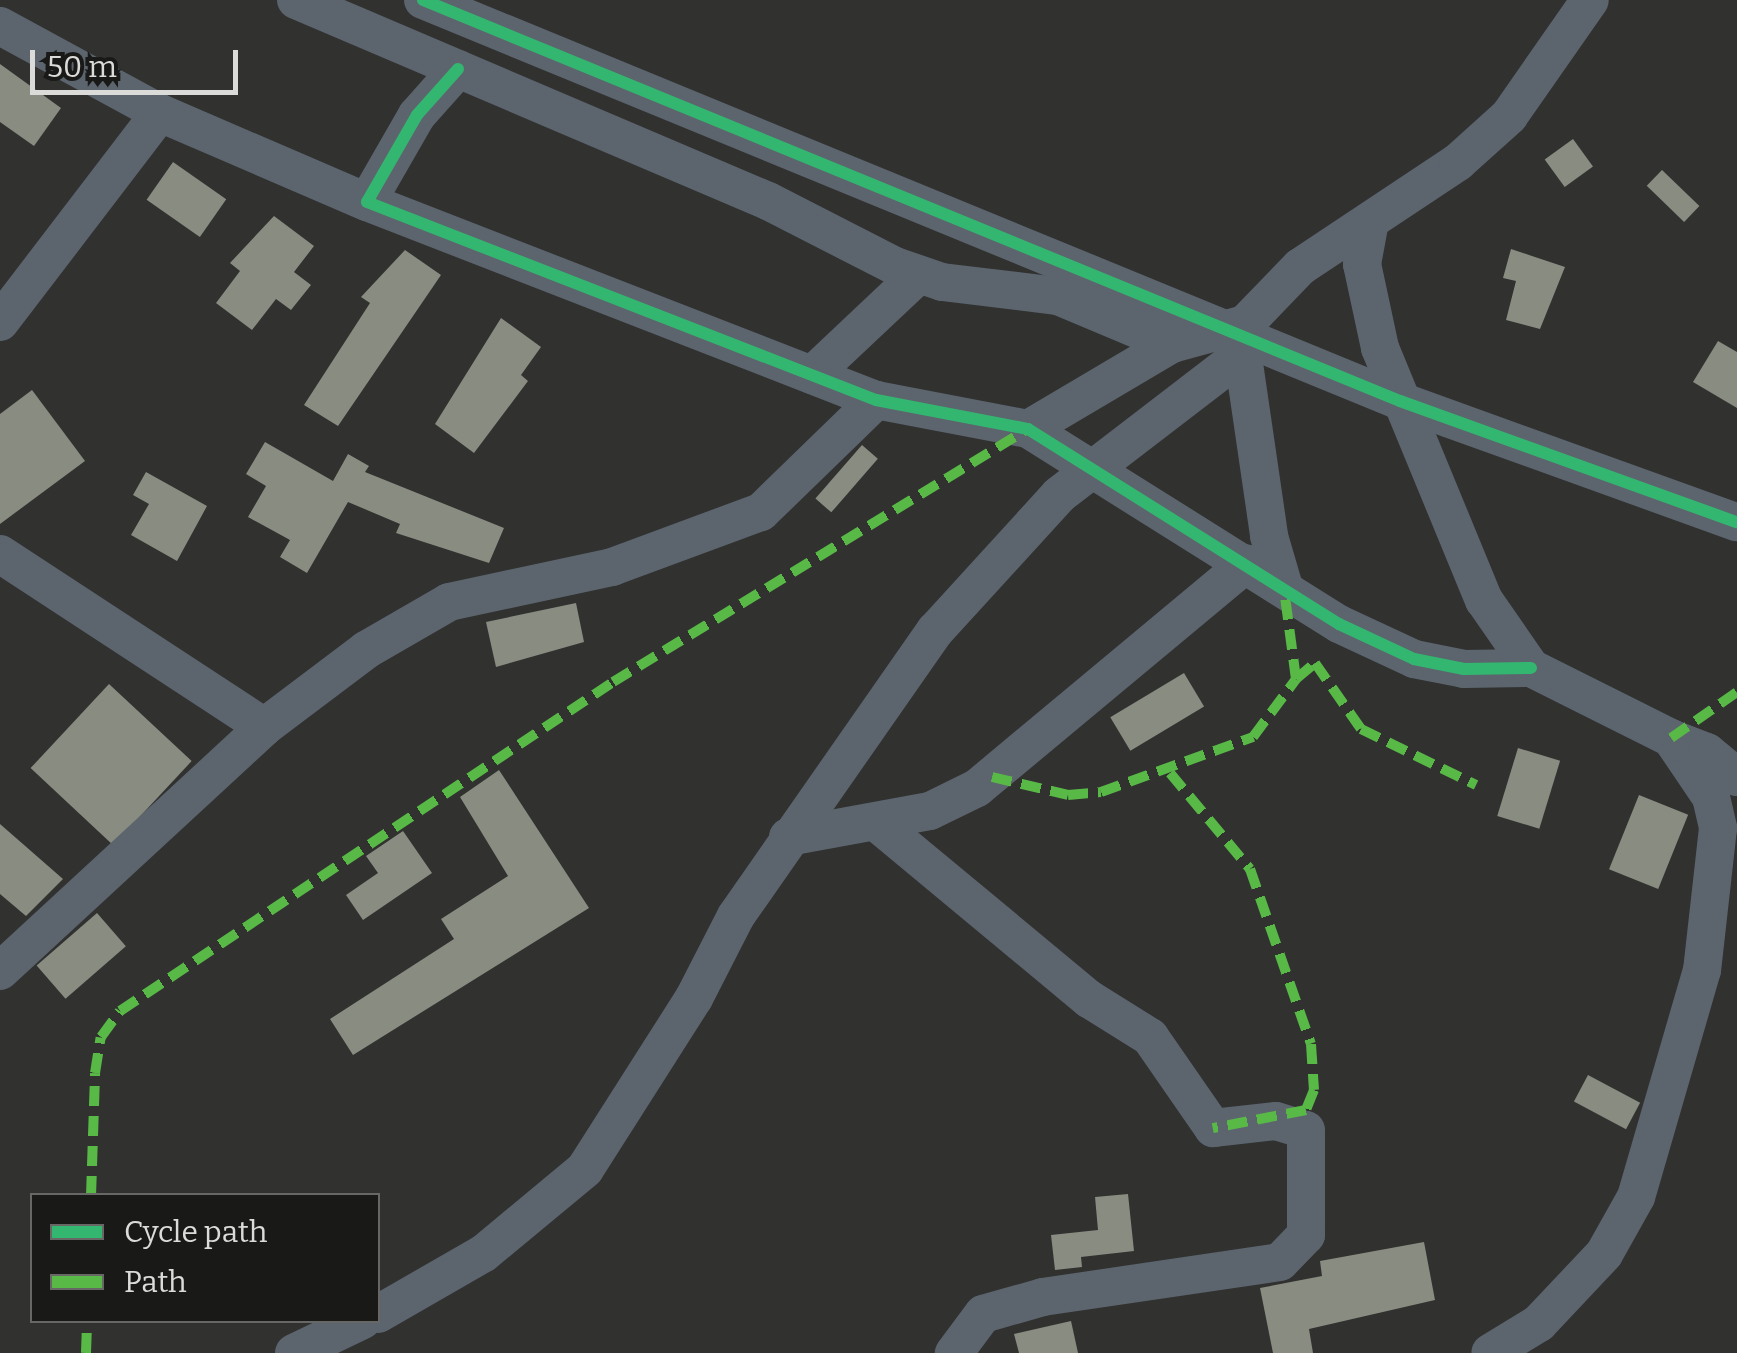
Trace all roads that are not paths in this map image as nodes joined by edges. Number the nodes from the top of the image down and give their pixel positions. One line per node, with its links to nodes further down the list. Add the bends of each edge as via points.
1 (296, 0): 5 (street)
2 (1590, 0): 8 (street, via 1509,116)
3 (443, 4): 5 (street); 11 (street)
4 (0, 26): 6 (street)
5 (446, 64): 7 (street); 9 (street, via 768,201)
6 (160, 112): 7 (street); 10 (street)
7 (367, 202): 13 (street)
8 (1370, 221): 11 (street, via 1300,267); 15 (street, via 1366,292)
9 (918, 275): 12 (street, via 1058,296); 13 (street)
10 (0, 322)
11 (1239, 339): 12 (street); 15 (street); 17 (street); 21 (street, via 1269,536)
12 (1172, 344): 16 (street)
13 (812, 374): 14 (street)
14 (876, 400): 16 (street); 23 (street, via 761,512 612,567 450,602 366,650)
15 (1400, 401): 18 (street); 22 (street, via 1484,600)
16 (1028, 429): 17 (street)
17 (1089, 471): 20 (street); 27 (street, via 935,631)
18 (1737, 522)
19 (0, 554): 23 (street)
20 (1246, 563): 21 (street); 26 (street, via 992,777 953,802)
21 (1284, 584): 22 (street, via 1339,624 1414,659 1464,669)
22 (1531, 668): 24 (street)
23 (264, 727): 28 (street)
24 (1671, 738): 25 (street, via 1707,752); 33 (street, via 1712,797 1718,828 1702,970 1675,1079 1636,1197 1604,1254 1518,1342)
25 (1737, 776)
26 (877, 823): 27 (street); 32 (street, via 1089,999 1150,1036 1213,1128 1276,1121 1306,1130 1306,1235 1280,1262 1043,1297 983,1314)
27 (788, 837): 29 (street, via 586,1169 484,1253)
28 (0, 971)
29 (380, 1313)
30 (358, 1323): 31 (street)
31 (294, 1353)
32 (954, 1353)
33 (1490, 1353)

